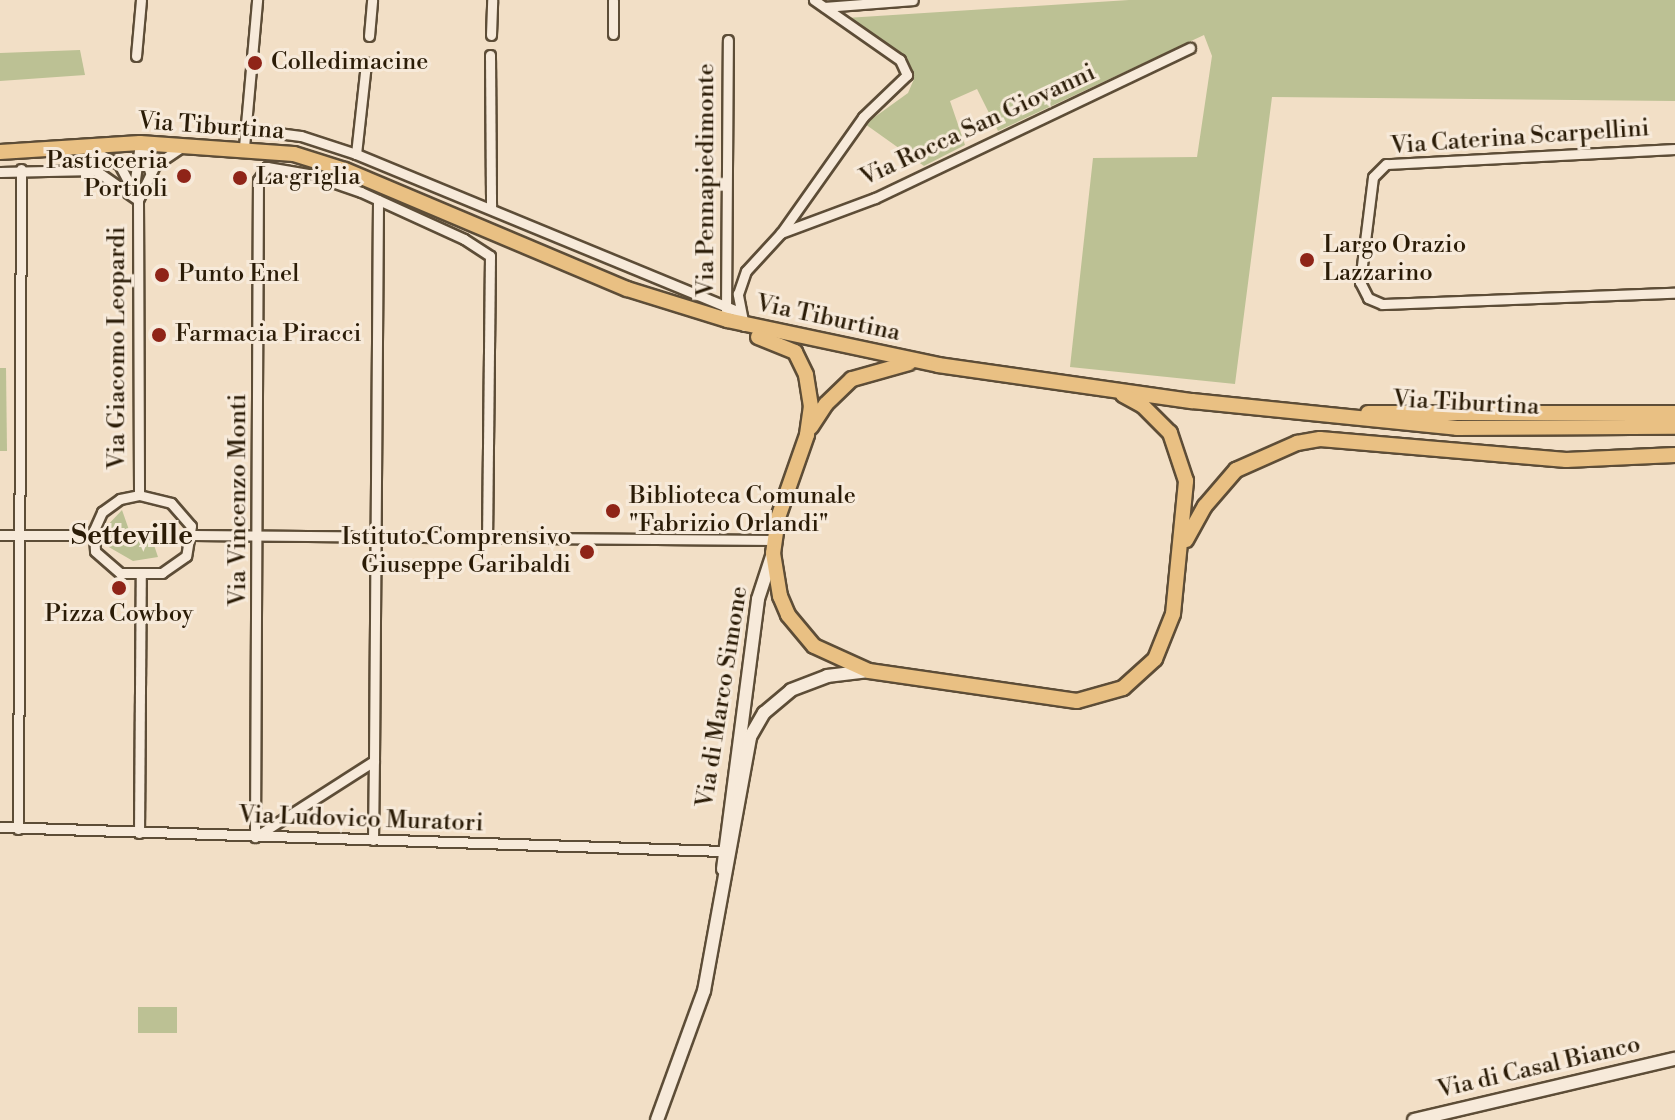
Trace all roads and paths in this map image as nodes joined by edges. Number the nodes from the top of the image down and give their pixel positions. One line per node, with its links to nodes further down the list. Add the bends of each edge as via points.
1 (141, 0): 15 (street)
2 (257, 0): 17 (street)
3 (372, 0): 11 (street)
4 (492, 0): 10 (street)
5 (613, 0): 9 (street)
6 (814, 0): 8 (street)
7 (913, 0): 8 (street)
8 (825, 7): 31 (street, via 900,60 907,75 863,117)
9 (613, 34)
10 (491, 35)
11 (369, 36)
12 (728, 40): 34 (street, Via Pennapiedimonte)
13 (1190, 48): 31 (street, Via Rocca San Giovanni, via 875,198)
14 (490, 55): 30 (street)
15 (136, 56)
16 (366, 63): 24 (street)
17 (247, 129): 21 (street); 24 (street, via 301,136)
18 (140, 143): 19 (main road, Via Tiburtina); 20 (main road, Via Tiburtina); 27 (street); 28 (street, Via Giacomo Leopardi)
19 (78, 144): 23 (main road, Via Tiburtina); 28 (street, via 117,162)
20 (192, 144): 21 (main road, Via Tiburtina); 27 (street, via 168,154)
21 (244, 147): 32 (main road, Via Tiburtina, via 335,166)
22 (1675, 149): 33 (street, Via Caterina Scarpellini, via 1390,162 1373,177 1360,282 1366,296 1382,304)
23 (0, 152)
24 (356, 154): 30 (street)
25 (21, 169): 26 (street); 28 (street, via 95,170); 46 (street)
26 (0, 172)
27 (150, 172): 28 (street)
28 (136, 196): 42 (street, Via Giacomo Leopardi)
29 (378, 200): 43 (street, Via Vincenzo Monti, via 317,176 267,167 258,180); 44 (street, via 490,256); 49 (street)
30 (491, 209): 34 (street)
31 (781, 233): 34 (street, via 742,278)
32 (627, 289): 34 (main road, Via Tiburtina); 40 (main road, Via di Marco Simone, via 679,315 789,346 806,375 811,406)
33 (1675, 293)
34 (736, 318): 35 (main road, Via Tiburtina)
35 (938, 365): 36 (main road, Via Tiburtina); 40 (main road, Via di Marco Simone, via 889,365 852,379 826,404)
36 (1111, 390): 38 (main road, Via Tiburtina); 51 (main road, via 1151,412 1178,447 1186,481)
37 (1675, 413): 38 (main road, via 1551,416 1411,410)
38 (1336, 416): 39 (main road, Via Tiburtina, via 1511,431)
39 (1675, 427)
40 (807, 435): 50 (main road, Via di Marco Simone, via 783,497)
41 (1675, 455): 51 (main road, Via Tiburtina, via 1566,460 1320,439 1297,443 1236,470 1205,506)
42 (139, 495): 47 (street, via 106,508); 48 (street, via 176,506)
43 (260, 533): 48 (street); 49 (street); 58 (street, Via Vincenzo Monti)
44 (487, 534): 49 (street); 50 (street)
45 (0, 535): 46 (street)
46 (20, 535): 47 (street); 56 (street)
47 (93, 535): 52 (street, via 101,561 120,573)
48 (193, 535): 52 (street, via 177,566)
49 (376, 535): 54 (street)
50 (774, 546): 53 (main road, via 780,596 799,631 830,656); 60 (main road, Via di Marco Simone, via 758,599)
51 (1183, 552): 53 (main road, via 1173,614 1155,659 1131,682 1100,697 1058,700)
52 (141, 576): 57 (street)
53 (869, 671): 61 (main road, Via di Marco Simone, via 806,682 764,713 746,748)
54 (374, 761): 58 (street); 59 (street)
55 (0, 827): 56 (street, Via Ludovico Muratori)
56 (18, 829): 57 (street, Via Ludovico Muratori)
57 (139, 833): 58 (street, Via Ludovico Muratori)
58 (255, 837): 59 (street, Via Ludovico Muratori)
59 (373, 840): 60 (street, Via Ludovico Muratori)
60 (722, 851): 61 (main road, Via di Marco Simone)
61 (724, 876): 63 (main road, Via di Marco Simone, via 700,1005)
62 (1675, 1059): 64 (main road, Via di Casal Bianco)
63 (657, 1120)
64 (1414, 1120)

